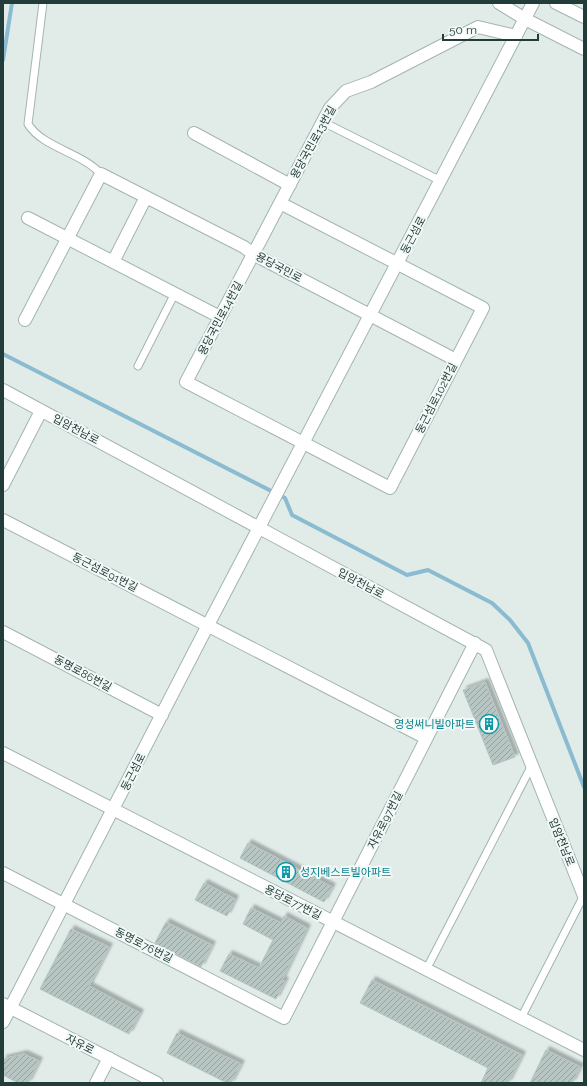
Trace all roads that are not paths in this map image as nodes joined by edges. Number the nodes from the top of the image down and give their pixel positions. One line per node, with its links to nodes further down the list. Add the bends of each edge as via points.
1 (43, 3): 11 (lane, via 28,124 32,131 42,138 93,165)
2 (499, 3): 6 (street)
3 (533, 3): 6 (street, 둥근섬로)
4 (556, 3): 5 (street)
5 (584, 17)
6 (525, 20): 7 (street, 둥근섬로); 8 (street)
7 (516, 36): 9 (street, 용당국민로13번길, via 478,27 371,82 346,91 330,108); 12 (street, 둥근섬로)
8 (584, 49)
9 (323, 122): 12 (lane); 13 (street, 용당국민로13번길)
10 (194, 133): 13 (street)
11 (101, 174): 14 (street, 용당국민로); 17 (street)
12 (440, 181): 20 (street, 둥근섬로)
13 (290, 185): 15 (street, 용당국민로13번길)
14 (146, 197): 18 (street, 용당국민로); 19 (street)
15 (280, 203): 18 (street, 용당국민로13번길); 20 (street)
16 (28, 218): 17 (street)
17 (68, 239): 19 (street); 24 (street)
18 (253, 254): 22 (street, 용당국민로); 23 (street, 용당국민로14번길)
19 (112, 262): 21 (street)
20 (397, 264): 22 (street, 둥근섬로); 25 (street, 둥근섬로102번길, via 483,308)
21 (174, 294): 23 (street); 26 (lane)
22 (370, 315): 25 (street, 용당국민로); 29 (street, 둥근섬로)
23 (220, 317): 29 (street, 용당국민로14번길, via 186,382)
24 (25, 320)
25 (456, 360): 29 (street, 둥근섬로102번길, via 390,488)
26 (138, 366)
27 (3, 390): 28 (street, 입암천남로)
28 (41, 411): 30 (street); 32 (street, 입암천남로)
29 (304, 443): 32 (street, 둥근섬로)
30 (3, 485)
31 (3, 520): 33 (street, 둥근섬로91번길)
32 (261, 525): 33 (street, 둥근섬로); 35 (street, 입암천남로)
33 (208, 625): 36 (street, 둥근섬로); 37 (street, 둥근섬로91번길)
34 (3, 632): 36 (street, 동명로86번길)
35 (475, 643): 37 (street, 자유로97번길); 39 (street, 입암천남로, via 486,650)
36 (162, 715): 40 (street, 둥근섬로)
37 (426, 738): 44 (street, 자유로97번길)
38 (3, 753): 40 (street, 용당로77번길)
39 (532, 765): 42 (street, 입암천남로); 45 (lane)
40 (113, 810): 43 (street, 둥근섬로); 44 (street, 용당로77번길)
41 (3, 873): 43 (street, 동명로76번길)
42 (584, 896): 48 (lane)
43 (64, 904): 46 (street, 둥근섬로); 47 (street, 동명로76번길)
44 (333, 922): 45 (street, 용당로77번길); 47 (street, 자유로97번길)
45 (426, 970): 48 (street, 용당로77번길)
46 (7, 1006): 49 (street, 둥근섬로); 51 (street, 자유로)
47 (284, 1018)
48 (521, 1018): 50 (street, 용당로77번길)
49 (3, 1022)
50 (584, 1050)
51 (109, 1058): 52 (street); 53 (street, 자유로)
52 (96, 1083)
53 (157, 1083)

